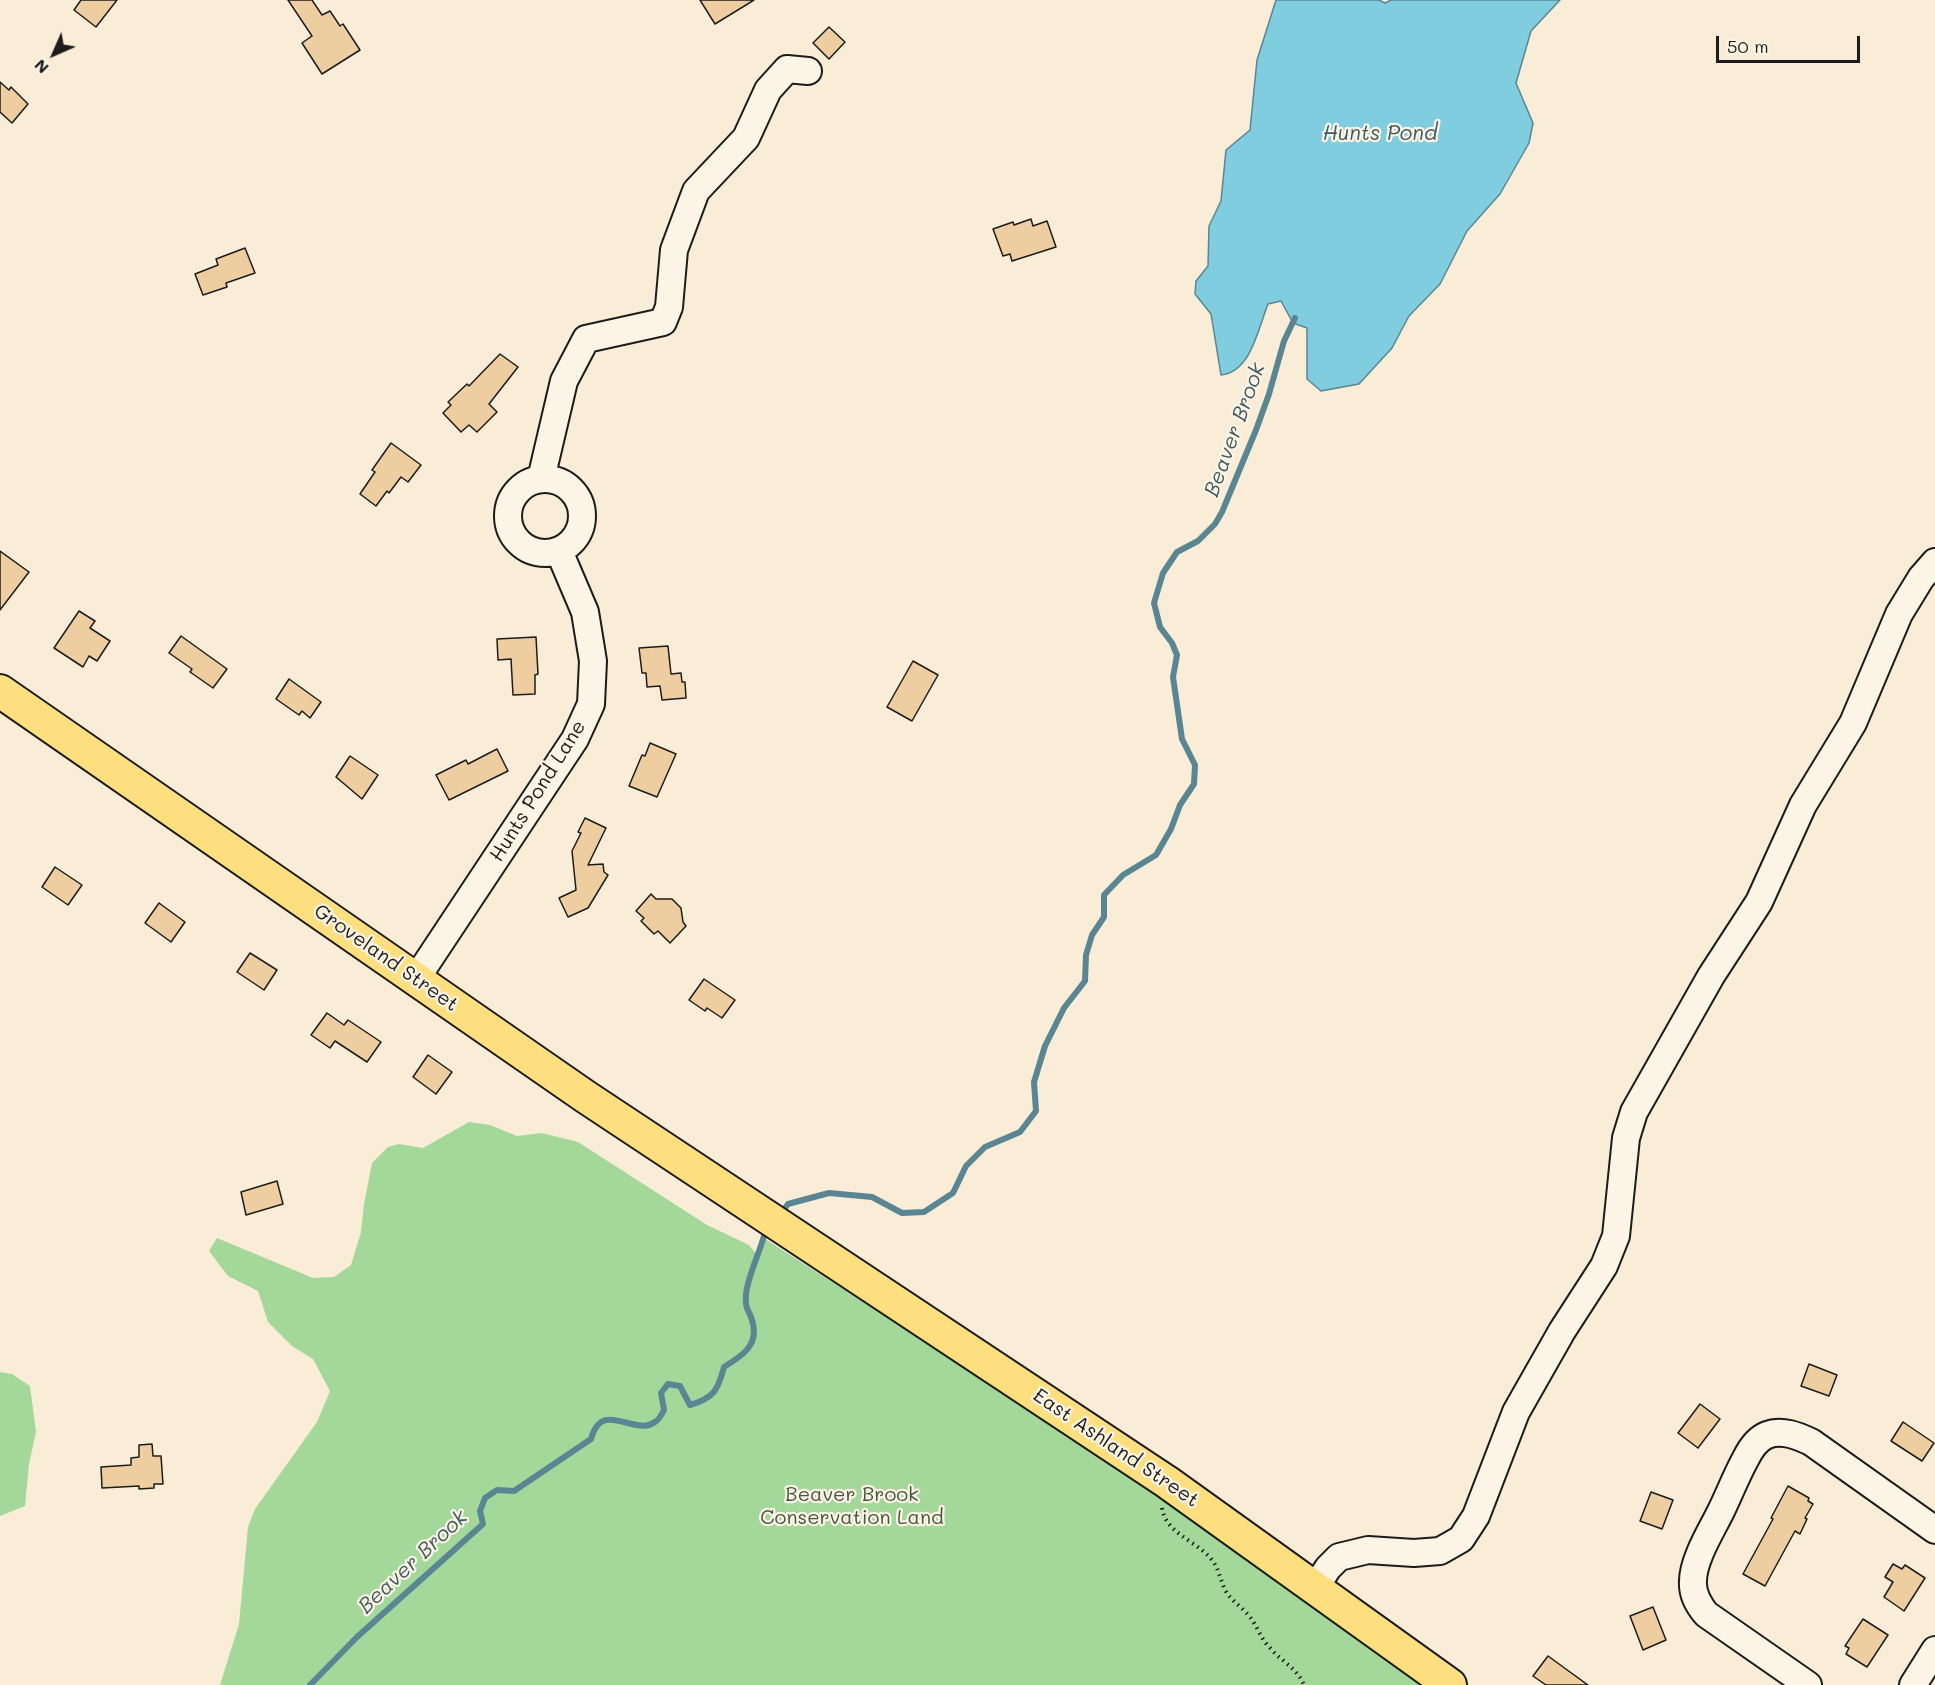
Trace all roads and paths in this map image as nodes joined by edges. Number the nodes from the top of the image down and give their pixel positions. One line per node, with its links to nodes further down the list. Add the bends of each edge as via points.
1 (808, 71): 2 (street, via 787,69 768,90 746,138 696,191 674,250 669,307 663,322 586,339 564,381)
2 (541, 479): 3 (street, via 564,484 573,492 582,513 577,536); 3 (street, via 525,485 512,498 507,521 518,542 527,549 549,554)
3 (559, 551): 6 (street, Hunts Pond Lane, via 585,612 593,661 591,704 575,739)
4 (1935, 562): 10 (street, via 1899,614 1852,723 1803,805 1759,902 1711,976 1634,1112 1626,1138 1616,1236 1604,1266 1516,1412 1476,1516 1461,1539 1440,1551 1414,1554 1368,1550 1339,1557)
5 (0, 691): 6 (main road, Groveland Street)
6 (416, 979): 7 (main road, Groveland Street)
7 (773, 1221): 8 (main road, East Ashland Street)
8 (1167, 1482): 10 (main road, East Ashland Street); 12 (path, via 1161,1505 1169,1526 1211,1559 1226,1592)
9 (1935, 1530): 14 (street, via 1800,1436 1778,1433 1758,1441 1698,1559 1694,1593 1706,1614)
10 (1315, 1588): 13 (main road, East Ashland Street)
11 (1935, 1650): 15 (street)
12 (1304, 1685)
13 (1450, 1685)
14 (1808, 1685)
15 (1912, 1685)

